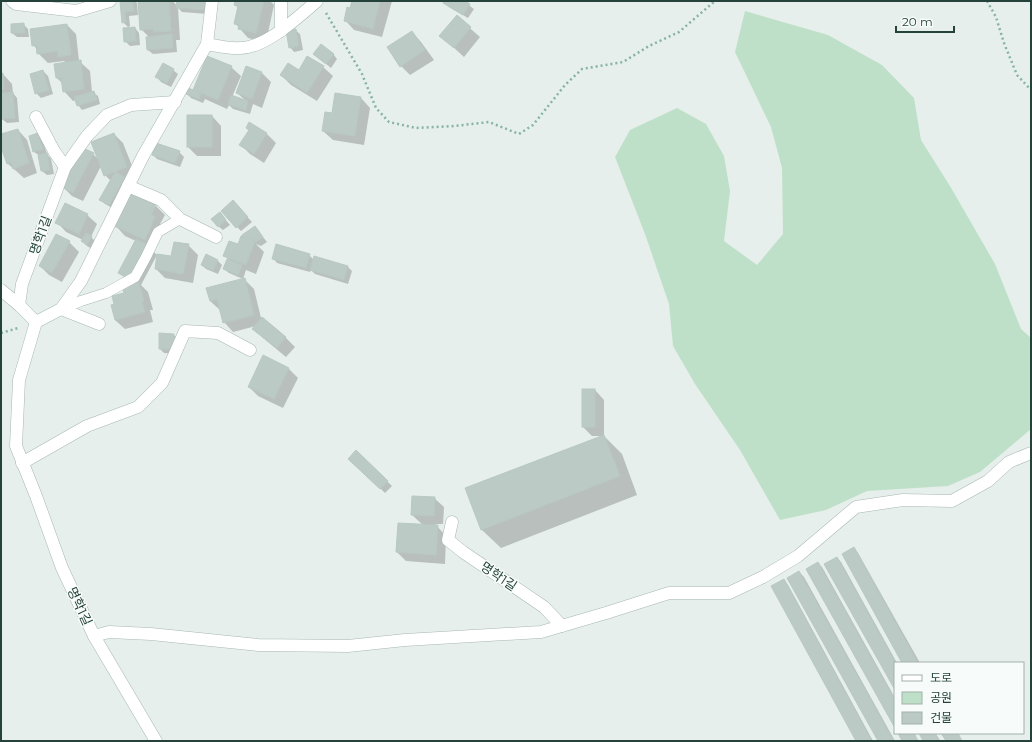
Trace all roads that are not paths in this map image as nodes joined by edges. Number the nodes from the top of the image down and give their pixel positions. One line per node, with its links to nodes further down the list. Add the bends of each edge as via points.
1 (12, 1): 2 (street, via 16,4 76,11)
2 (110, 1)
3 (212, 1): 7 (street)
4 (281, 1): 6 (street)
5 (319, 4): 6 (street)
6 (281, 31): 7 (street, via 262,43 242,48)
7 (207, 44): 8 (street)
8 (175, 102): 10 (street, 명학1길, via 131,105 107,115 87,136); 11 (street)
9 (36, 116): 10 (street)
10 (65, 167): 15 (street, 명학1길, via 22,284)
11 (128, 186): 12 (street, via 161,200); 16 (street, via 81,281)
12 (180, 219): 13 (street); 16 (lane, via 158,232 135,277 106,294)
13 (216, 237)
14 (1, 290): 15 (street)
15 (19, 304): 17 (street)
16 (61, 309): 17 (street); 18 (street)
17 (36, 322): 21 (street, 명학1길, via 19,380 16,446)
18 (99, 324)
19 (250, 350): 21 (street, via 218,333 185,331 162,383 138,407 87,426)
20 (1031, 453): 23 (street, via 1009,462 988,481 952,501 903,500 856,507 798,556 729,593 668,593)
21 (22, 463): 24 (street, 명학1길, via 62,568)
22 (452, 522): 23 (street, 명학1길, via 448,540 544,606)
23 (562, 626): 24 (street, via 541,632 348,646 258,645 144,633 109,632)
24 (94, 636): 25 (street, 명학1길)
25 (156, 741)

